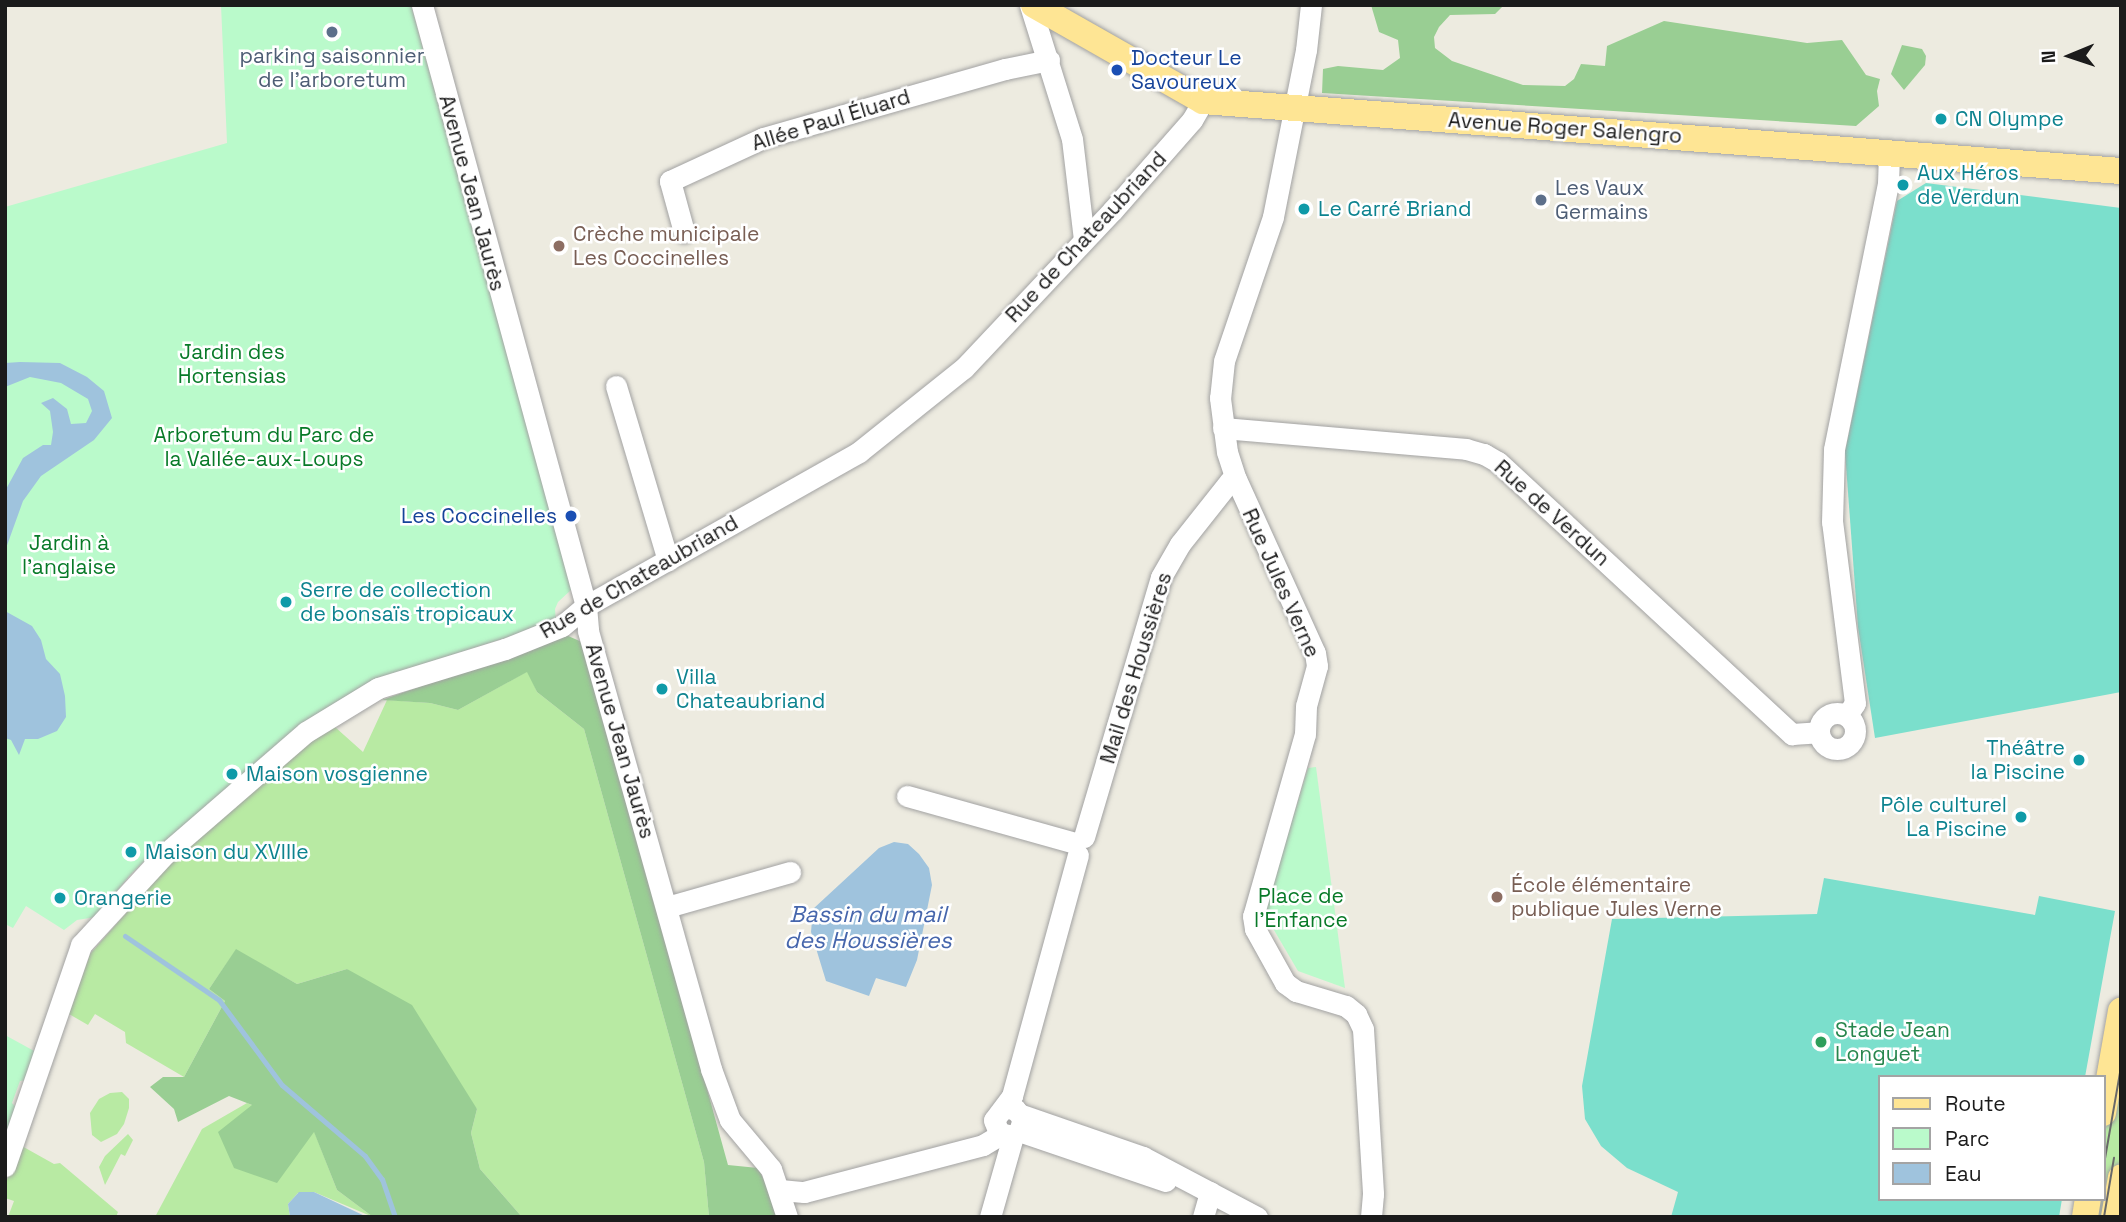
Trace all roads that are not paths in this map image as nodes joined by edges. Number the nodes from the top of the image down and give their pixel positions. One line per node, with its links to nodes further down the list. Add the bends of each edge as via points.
1 (422, 5): 15 (street, Avenue Jean Jaurès)
2 (1032, 5): 4 (street); 5 (main road, Avenue Roger Salengro)
3 (1311, 5): 6 (street, Rue Jules Verne)
4 (1049, 60): 9 (street, Allée Paul Éluard, via 763,138 670,181); 10 (street, via 1072,139)
5 (1203, 101): 6 (main road, Avenue Roger Salengro); 10 (street, Rue de Chateaubriand, via 1192,120)
6 (1294, 107): 7 (main road, Avenue Roger Salengro); 12 (street, Rue Jules Verne, via 1273,216 1224,361)
7 (1889, 153): 8 (main road, Avenue Roger Salengro); 16 (street, Rue de Verdun, via 1888,183 1834,449 1832,522 1854,703)
8 (2121, 171)
9 (684, 232)
10 (1084, 239): 14 (street, Rue de Chateaubriand, via 964,368 859,452)
11 (616, 386): 14 (street)
12 (1223, 428): 13 (street, Rue Jules Verne); 17 (street, Rue de Verdun, via 1484,454 1793,734)
13 (1236, 479): 19 (street, Mail des Houssières, via 1180,544 1161,577); 33 (street, Rue Jules Verne, via 1317,666 1306,706 1306,734 1254,916 1255,929 1285,983 1296,991 1346,1006 1360,1022)
14 (668, 560): 15 (street, Rue de Chateaubriand)
15 (586, 606): 21 (street, Avenue Jean Jaurès, via 589,631); 25 (street, Rue de Chateaubriand, via 551,631 378,688 306,732 165,854 81,944)
16 (1847, 715): 17 (street, via 1825,716); 17 (street, Rue de Verdun, via 1855,734 1844,748 1827,746)
17 (1818, 732)
18 (907, 796): 19 (street)
19 (1078, 845): 24 (street, Mail des Houssières)
20 (790, 872): 21 (street)
21 (667, 907): 27 (street, Avenue Jean Jaurès, via 711,1069 730,1120 771,1169)
22 (2121, 1011): 23 (main road)
23 (2105, 1102)
24 (1013, 1118): 27 (street, via 983,1145 804,1192); 28 (street, via 1143,1157); 30 (street, Mail des Houssières)
25 (5, 1166)
26 (2121, 1178): 34 (main road)
27 (780, 1190): 29 (street, Avenue Jean Jaurès)
28 (1210, 1192): 31 (street); 32 (street)
29 (787, 1217)
30 (990, 1217)
31 (1203, 1217)
32 (1257, 1217)
33 (1371, 1217)
34 (2114, 1217)

